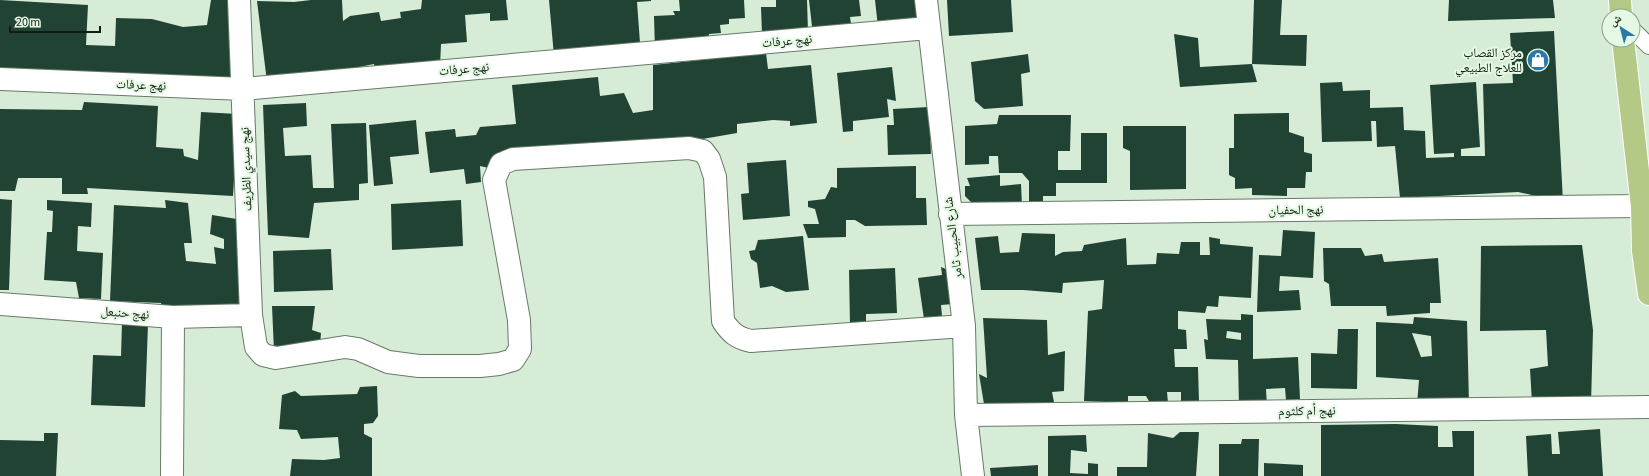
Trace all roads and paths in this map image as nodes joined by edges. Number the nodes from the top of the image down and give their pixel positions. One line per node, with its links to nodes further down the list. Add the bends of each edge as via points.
1 (240, 0): 8 (street, نهج سيدي الظريف)
2 (926, 0): 3 (street, شارع الحبيب ثامر)
3 (928, 28): 8 (street, نهج عرفات); 10 (street, شارع الحبيب ثامر)
4 (1641, 38): 5 (lane)
5 (1649, 46)
6 (1624, 48): 9 (main road)
7 (0, 79): 8 (street, نهج عرفات)
8 (243, 89): 14 (street, نهج سيدي الظريف)
9 (1642, 206): 10 (street, نهج الحفيان); 11 (main road)
10 (950, 214): 16 (street, شارع الحبيب ثامر)
11 (1646, 248): 12 (main road)
12 (1649, 294)
13 (0, 304): 15 (street, نهج حنبعل)
14 (251, 315): 15 (street, نهج حنبعل); 16 (street, نهج سيدي الظريف, via 256,347 262,355 276,358 345,347 358,349 388,362 419,366 480,366 513,360 520,349 519,320 494,180 501,164 513,159 689,148 703,151 710,159 715,177 723,321 738,339 751,341)
15 (173, 317): 19 (street)
16 (964, 326): 18 (street, شارع الحبيب ثامر)
17 (1649, 407): 18 (street, نهج أم كلثوم)
18 (966, 415): 20 (street, شارع الحبيب ثامر)
19 (172, 476)
20 (973, 476)

